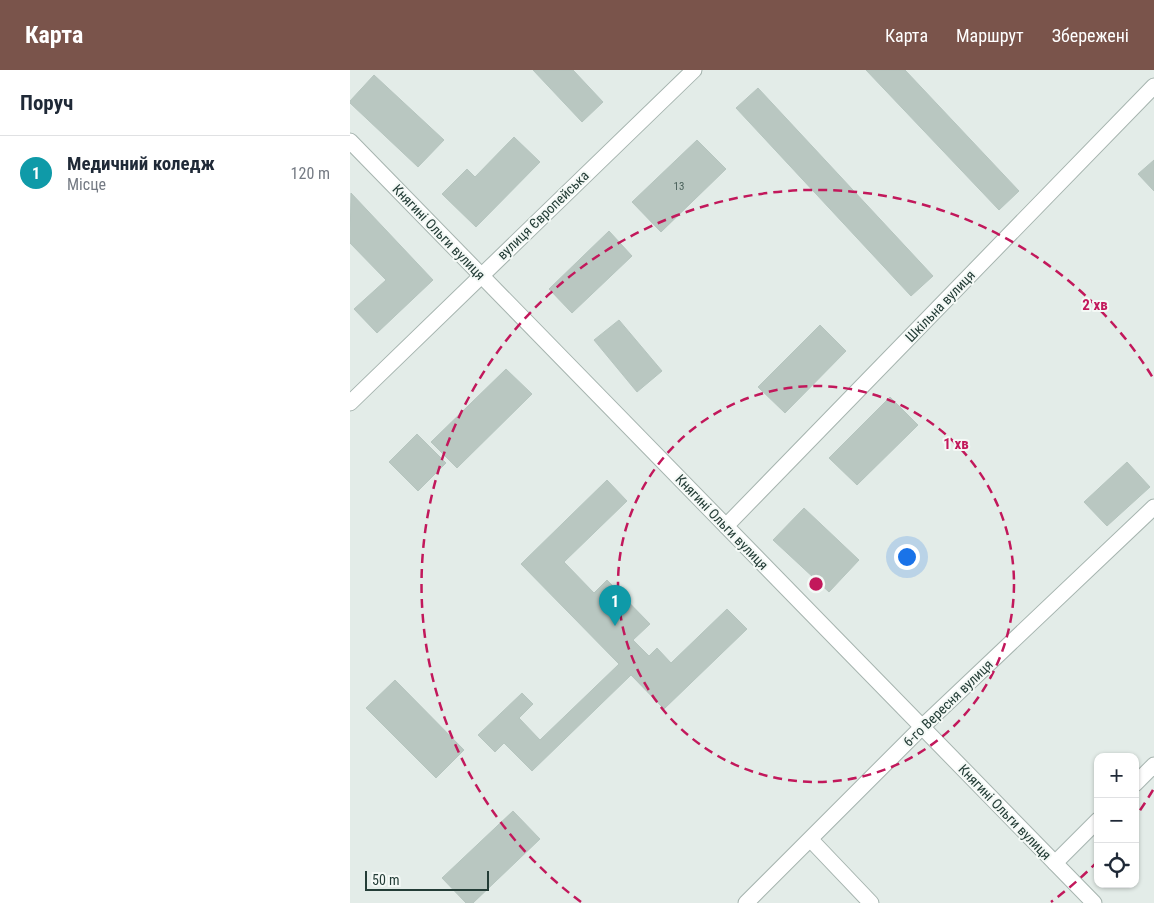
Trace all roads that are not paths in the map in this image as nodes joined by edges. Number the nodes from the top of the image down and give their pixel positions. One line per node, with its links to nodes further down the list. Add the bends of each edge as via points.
1 (694, 70): 4 (street, вулиця Європейська)
2 (1154, 86): 6 (street, Шкільна вулиця)
3 (350, 141): 6 (street, Княгині Ольги вулиця)
4 (350, 404)
5 (1154, 506): 7 (street, 6-го Вересня вулиця)
6 (726, 526): 7 (street, Княгині Ольги вулиця)
7 (922, 727): 11 (street, 6-го Вересня вулиця); 12 (street, Княгині Ольги вулиця)
8 (1154, 766): 9 (street)
9 (1139, 780)
10 (1094, 824): 12 (street)
11 (811, 840): 13 (street, 6-го Вересня вулиця); 14 (street)
12 (1055, 862): 15 (street, Княгині Ольги вулиця)
13 (746, 903)
14 (871, 903)
15 (1094, 903)

